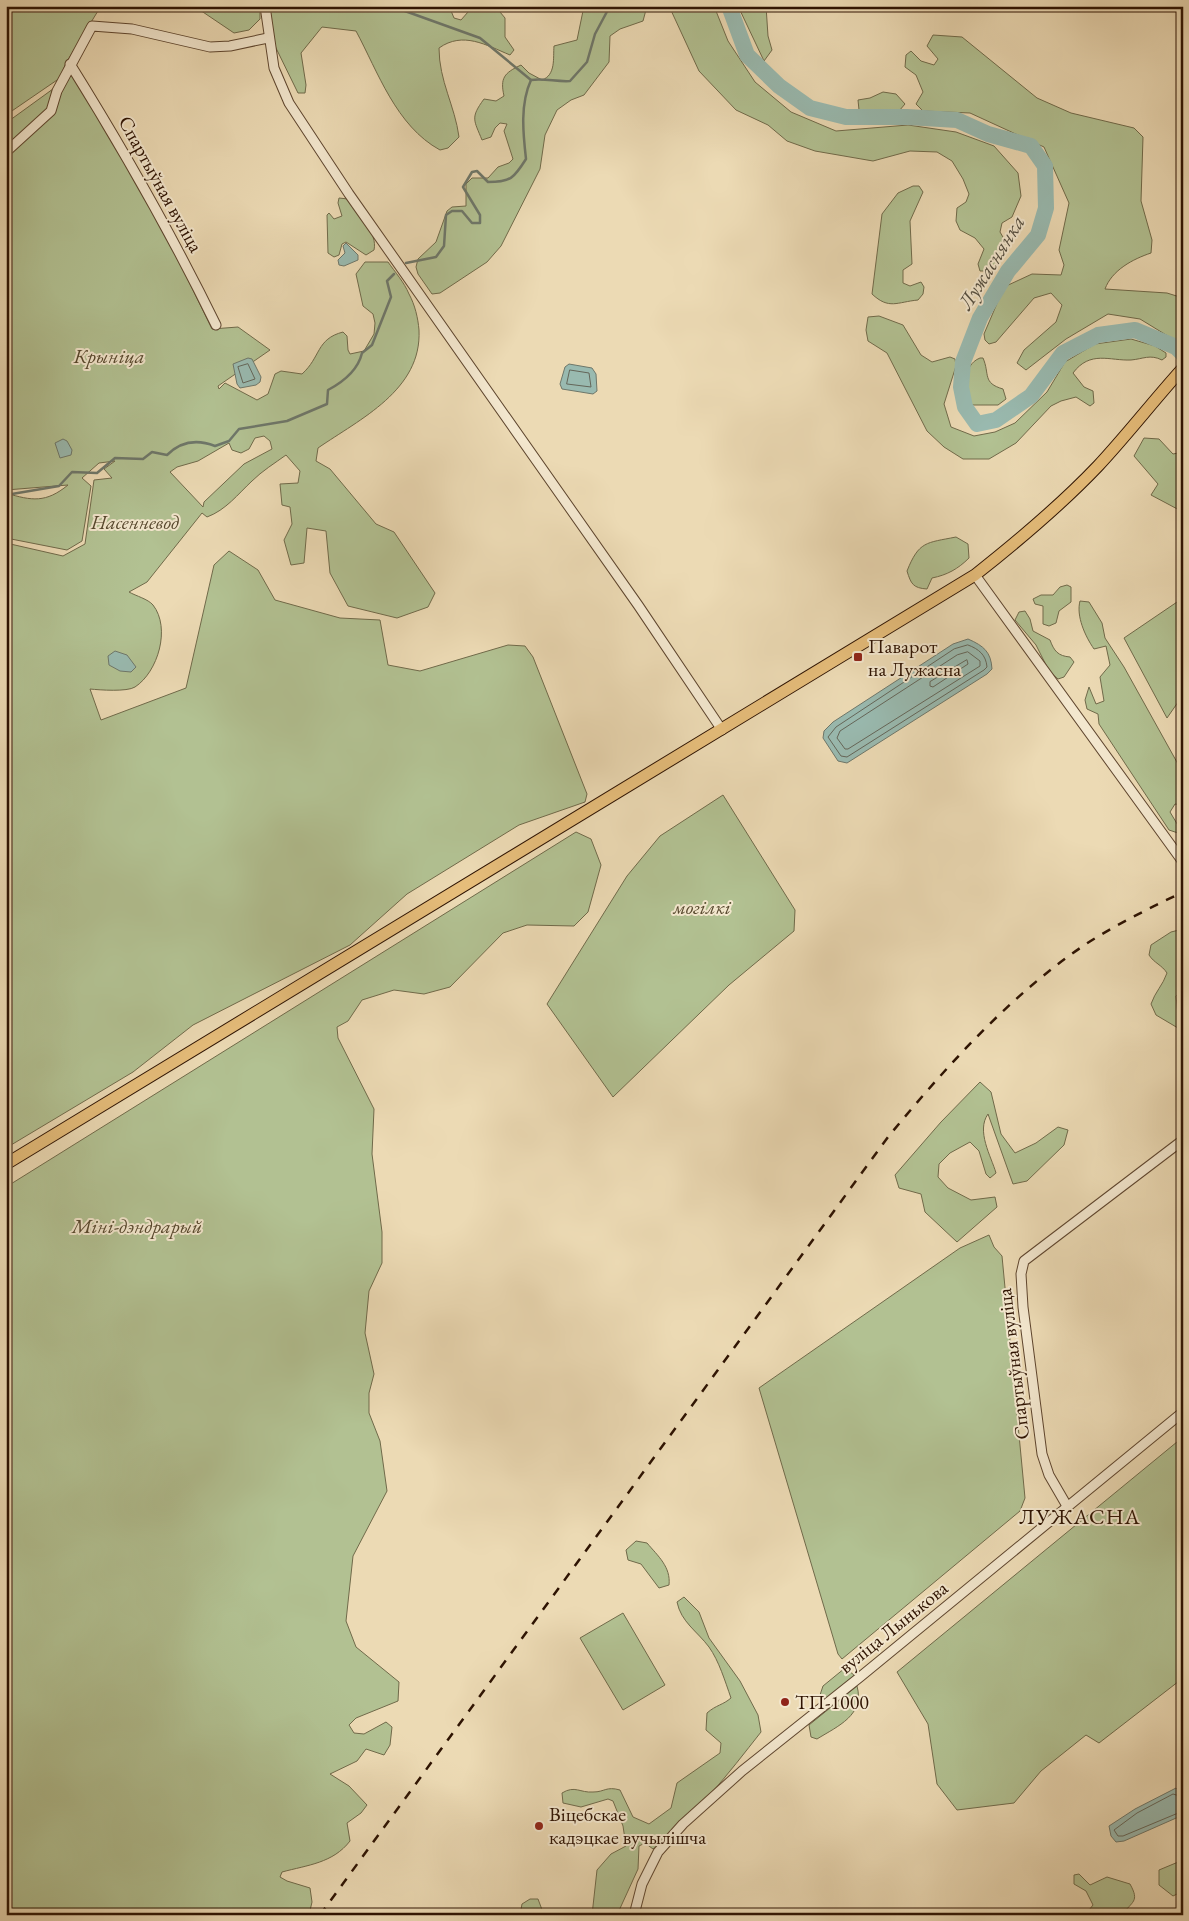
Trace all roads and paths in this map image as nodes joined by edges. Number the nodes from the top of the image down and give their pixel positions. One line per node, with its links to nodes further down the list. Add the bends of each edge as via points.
1 (265, 6): 2 (street)
2 (268, 38): 3 (street, via 210,48 132,29 92,26); 8 (street, via 274,68 289,103 329,166 638,605)
3 (70, 64): 4 (street, via 51,111); 5 (street, Спартыўная вуліца, via 130,159)
4 (6, 152)
5 (216, 325)
6 (1183, 368): 7 (main road, via 1099,465 1064,500)
7 (975, 575): 8 (main road); 9 (street)
8 (722, 730): 11 (main road)
9 (1181, 857)
10 (1183, 1140): 13 (street, Спартыўная вуліца, via 1024,1261 1021,1274 1023,1307 1042,1454 1049,1475)
11 (6, 1164)
12 (1183, 1412): 13 (street, вуліца Лынькова)
13 (1067, 1506): 14 (street, вуліца Лынькова, via 742,1771 683,1824 658,1852)
14 (634, 1915)

